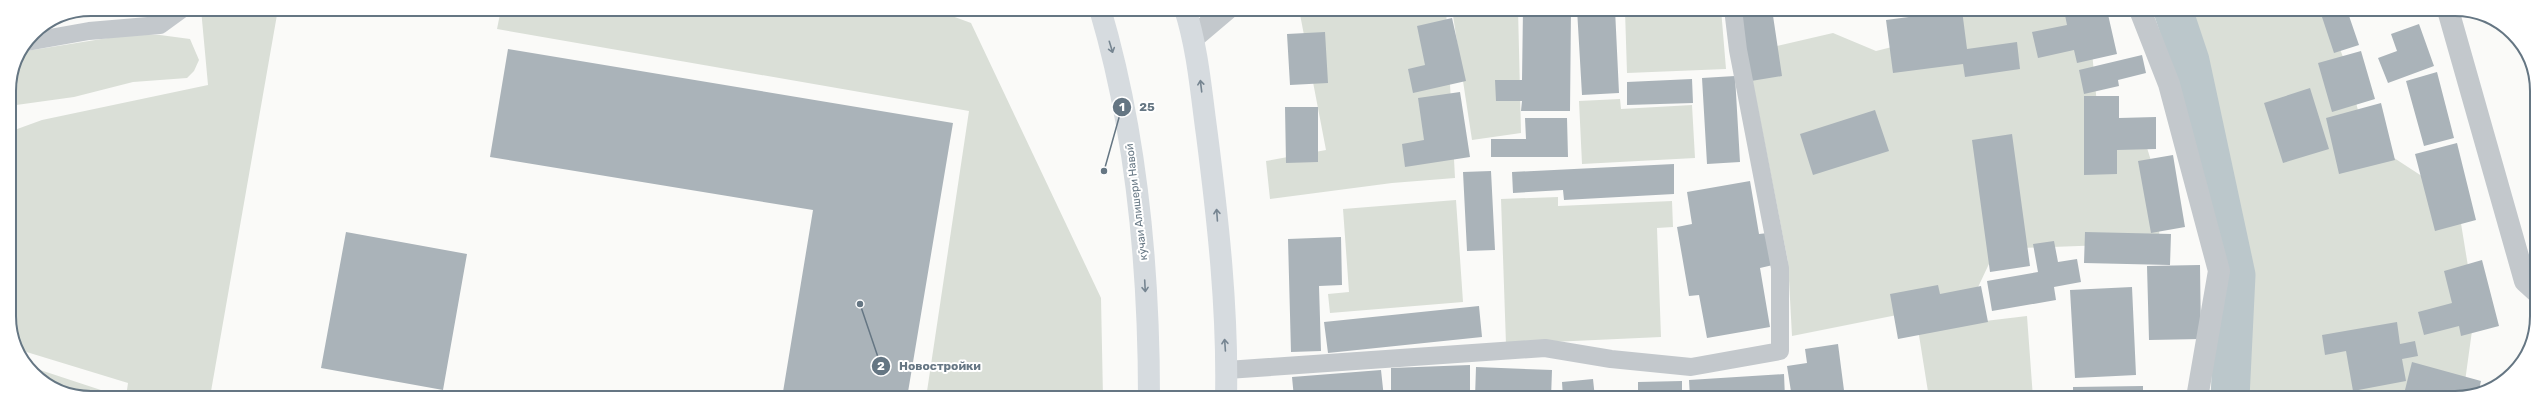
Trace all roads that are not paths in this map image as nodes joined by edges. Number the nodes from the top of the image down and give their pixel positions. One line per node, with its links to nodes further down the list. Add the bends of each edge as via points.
1 (172, 16): 9 (lane, via 160,25)
2 (1102, 16): 12 (street, кӯчаи Алишери Навоӣ, one-way to 12, via 1116,63 1133,168 1145,282)
3 (1187, 16): 8 (street)
4 (1219, 16): 8 (street)
5 (1734, 16): 11 (lane, via 1780,268 1780,350 1691,367 1611,359 1545,348)
6 (2142, 16): 14 (street, via 2169,84 2219,270)
7 (2450, 16): 10 (street, via 2525,281)
8 (1194, 37): 11 (street, one-way to 8, via 1217,208)
9 (36, 41)
10 (2530, 286)
11 (1227, 370): 13 (street)
12 (1150, 391)
13 (1226, 391)
14 (2198, 391)

